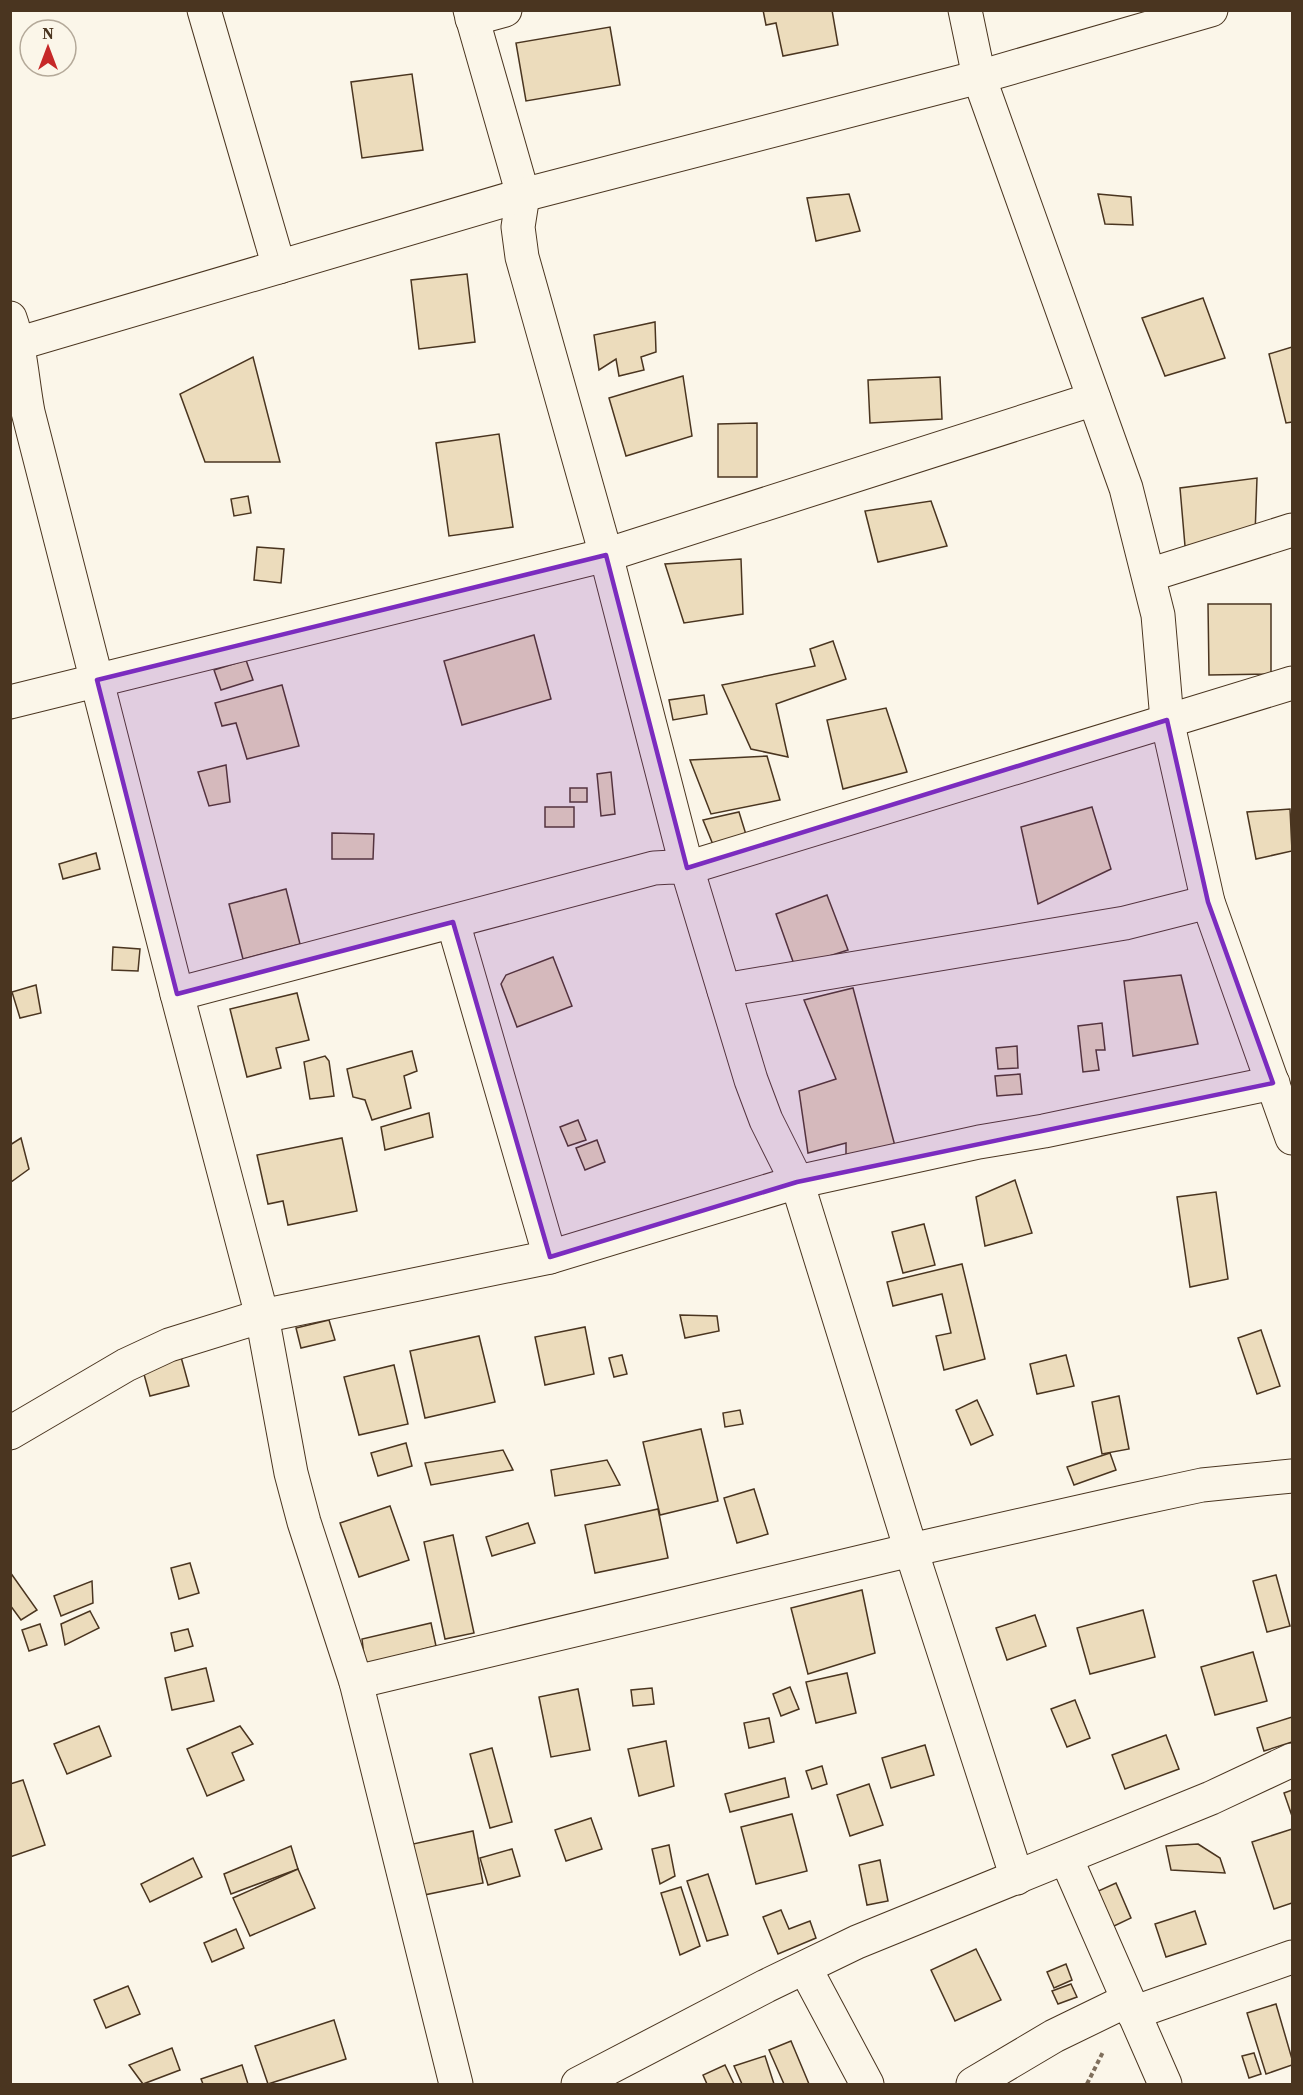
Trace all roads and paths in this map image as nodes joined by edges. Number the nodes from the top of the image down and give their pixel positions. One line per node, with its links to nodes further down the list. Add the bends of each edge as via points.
1 (204, 10): 8 (street)
2 (505, 10): 5 (street)
3 (965, 10): 6 (street)
4 (1211, 10): 6 (street)
5 (471, 15): 7 (street)
6 (979, 77): 7 (street); 10 (street)
7 (523, 195): 8 (street); 12 (street, via 518,227 522,257)
8 (279, 267): 9 (street)
9 (13, 336): 14 (street, via 28,412)
10 (1094, 399): 12 (street); 13 (street, via 1126,488)
11 (1293, 530): 13 (street)
12 (606, 555): 14 (street); 18 (street)
13 (1149, 576): 17 (street, via 1158,615)
14 (97, 681): 16 (street); 22 (street)
15 (1293, 683): 17 (street)
16 (10, 702)
17 (1167, 720): 18 (street); 19 (street)
18 (687, 868): 20 (street, via 654,868); 21 (street)
19 (1208, 902): 21 (street, via 1094,929); 23 (street)
20 (453, 922): 22 (street); 26 (street)
21 (724, 990): 25 (street, via 766,1120)
22 (177, 994): 27 (street)
23 (1273, 1083): 24 (street); 25 (street)
24 (1290, 1124)
25 (797, 1182): 26 (street); 30 (street)
26 (550, 1257): 27 (street)
27 (262, 1317): 28 (street, via 169,1345 126,1365); 31 (street, via 291,1473)
28 (10, 1434)
29 (1293, 1476): 30 (street, via 1202,1485)
30 (911, 1550): 31 (street); 34 (street)
31 (356, 1682): 38 (street)
32 (1293, 1760): 33 (street)
33 (1066, 1858): 34 (street); 37 (street)
34 (1017, 1878): 36 (street, via 857,1942)
35 (1293, 1957): 37 (street)
36 (805, 1968): 39 (street); 40 (street)
37 (1131, 2006): 41 (street, via 1054,2036); 42 (street)
38 (456, 2085)
39 (578, 2085)
40 (867, 2085)
41 (973, 2085)
42 (1165, 2085)

